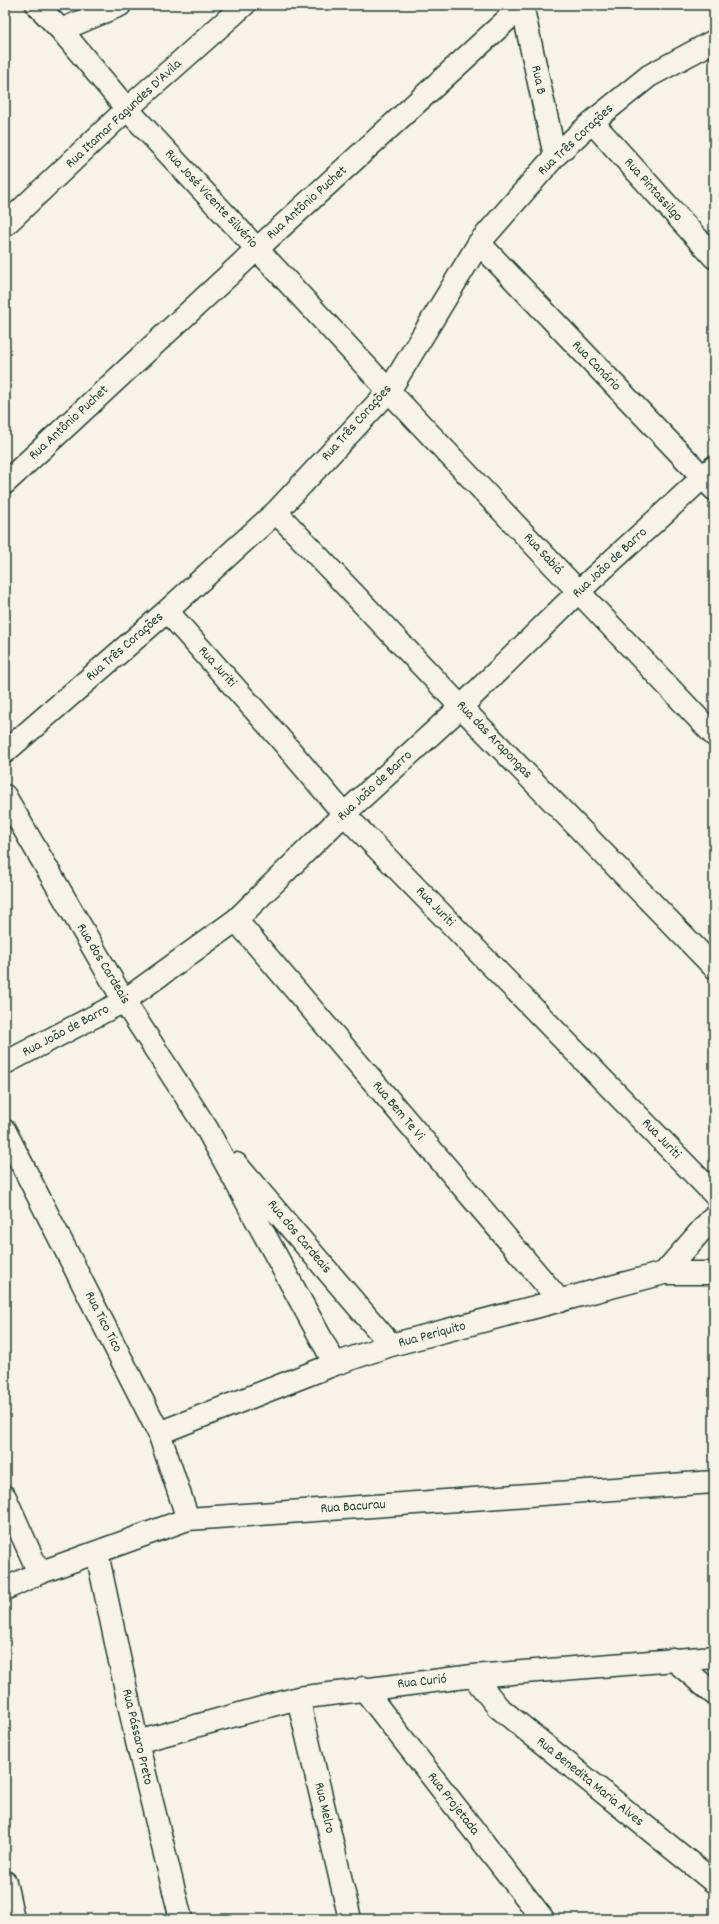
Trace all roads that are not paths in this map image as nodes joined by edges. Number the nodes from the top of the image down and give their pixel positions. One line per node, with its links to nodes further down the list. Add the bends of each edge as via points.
1 (37, 5): 5 (street, Rua José Vicente Silvério)
2 (120, 5): 5 (street)
3 (244, 5): 7 (street, Rua Itamar Fagundes D'Avila)
4 (522, 5): 9 (street, Rua B); 12 (street, Rua Antônio Puchet)
5 (61, 30): 7 (street, Rua José Vicente Silvério)
6 (714, 41): 8 (street, Rua Três Corações, via 649,76)
7 (127, 109): 10 (street, Rua Itamar Fagundes D'Avila); 12 (street, Rua José Vicente Silvério)
8 (592, 122): 9 (street, Rua Três Corações); 13 (street, Rua Pintassilgo)
9 (555, 156): 11 (street, Rua Três Corações)
10 (5, 225)
11 (479, 243): 14 (street, Rua Três Corações); 15 (street, Rua Canário)
12 (257, 249): 14 (street, Rua José Vicente Silvério); 16 (street, Rua Antônio Puchet)
13 (714, 257)
14 (389, 391): 17 (street, Rua Três Corações); 18 (street, Rua Sabiá)
15 (710, 478): 18 (street, Rua João de Barro)
16 (5, 483)
17 (276, 512): 19 (street, Rua Três Corações); 20 (street, Rua das Arapongas)
18 (578, 592): 20 (street, Rua João de Barro); 21 (street, Rua Sabiá)
19 (167, 611): 22 (street, Rua Três Corações); 24 (street, Rua Juriti)
20 (461, 707): 24 (street, Rua João de Barro); 26 (street, Rua das Arapongas)
21 (714, 735)
22 (5, 752)
23 (5, 796): 27 (street, Rua dos Cardeais)
24 (344, 814): 25 (street, Rua João de Barro); 31 (street, Rua Juriti)
25 (236, 920): 27 (street, Rua João de Barro); 35 (street, Rua Bem Te Vi)
26 (714, 967)
27 (124, 1001): 28 (street, Rua João de Barro); 29 (street, Rua dos Cardeais)
28 (5, 1063)
29 (207, 1129): 36 (street, Rua dos Cardeais); 37 (street, Rua dos Cardeais)
30 (5, 1131): 38 (street, Rua Tico Tico)
31 (714, 1194)
32 (714, 1216): 33 (street)
33 (664, 1273): 34 (street, Rua Periquito); 35 (street, Rua Periquito)
34 (714, 1273)
35 (560, 1301): 36 (street, Rua Periquito)
36 (391, 1345): 37 (street, Rua Periquito)
37 (335, 1364): 38 (street, Rua Periquito)
38 (159, 1433): 41 (street, Rua Tico Tico)
39 (714, 1482): 41 (street, Rua Bacurau)
40 (5, 1497): 43 (street)
41 (188, 1519): 42 (street, Rua Bacurau)
42 (98, 1553): 43 (street, Rua Bacurau); 51 (street, Rua Pássaro Preto)
43 (39, 1573): 44 (street, Rua Bacurau)
44 (5, 1589)
45 (714, 1657): 46 (street, Rua Curió)
46 (673, 1659): 47 (street, Rua Curió); 49 (street)
47 (473, 1676): 48 (street, Rua Curió); 53 (street, Rua Benedita Maria Alves, via 498,1708)
48 (363, 1688): 50 (street, Rua Curió); 57 (street, Rua Projetada)
49 (714, 1694)
50 (298, 1698): 51 (street, Rua Curió); 56 (street, Rua Melro)
51 (137, 1742): 55 (street, Rua Pássaro Preto)
52 (5, 1882): 54 (street)
53 (714, 1882)
54 (13, 1919)
55 (181, 1919)
56 (350, 1919)
57 (543, 1919)

